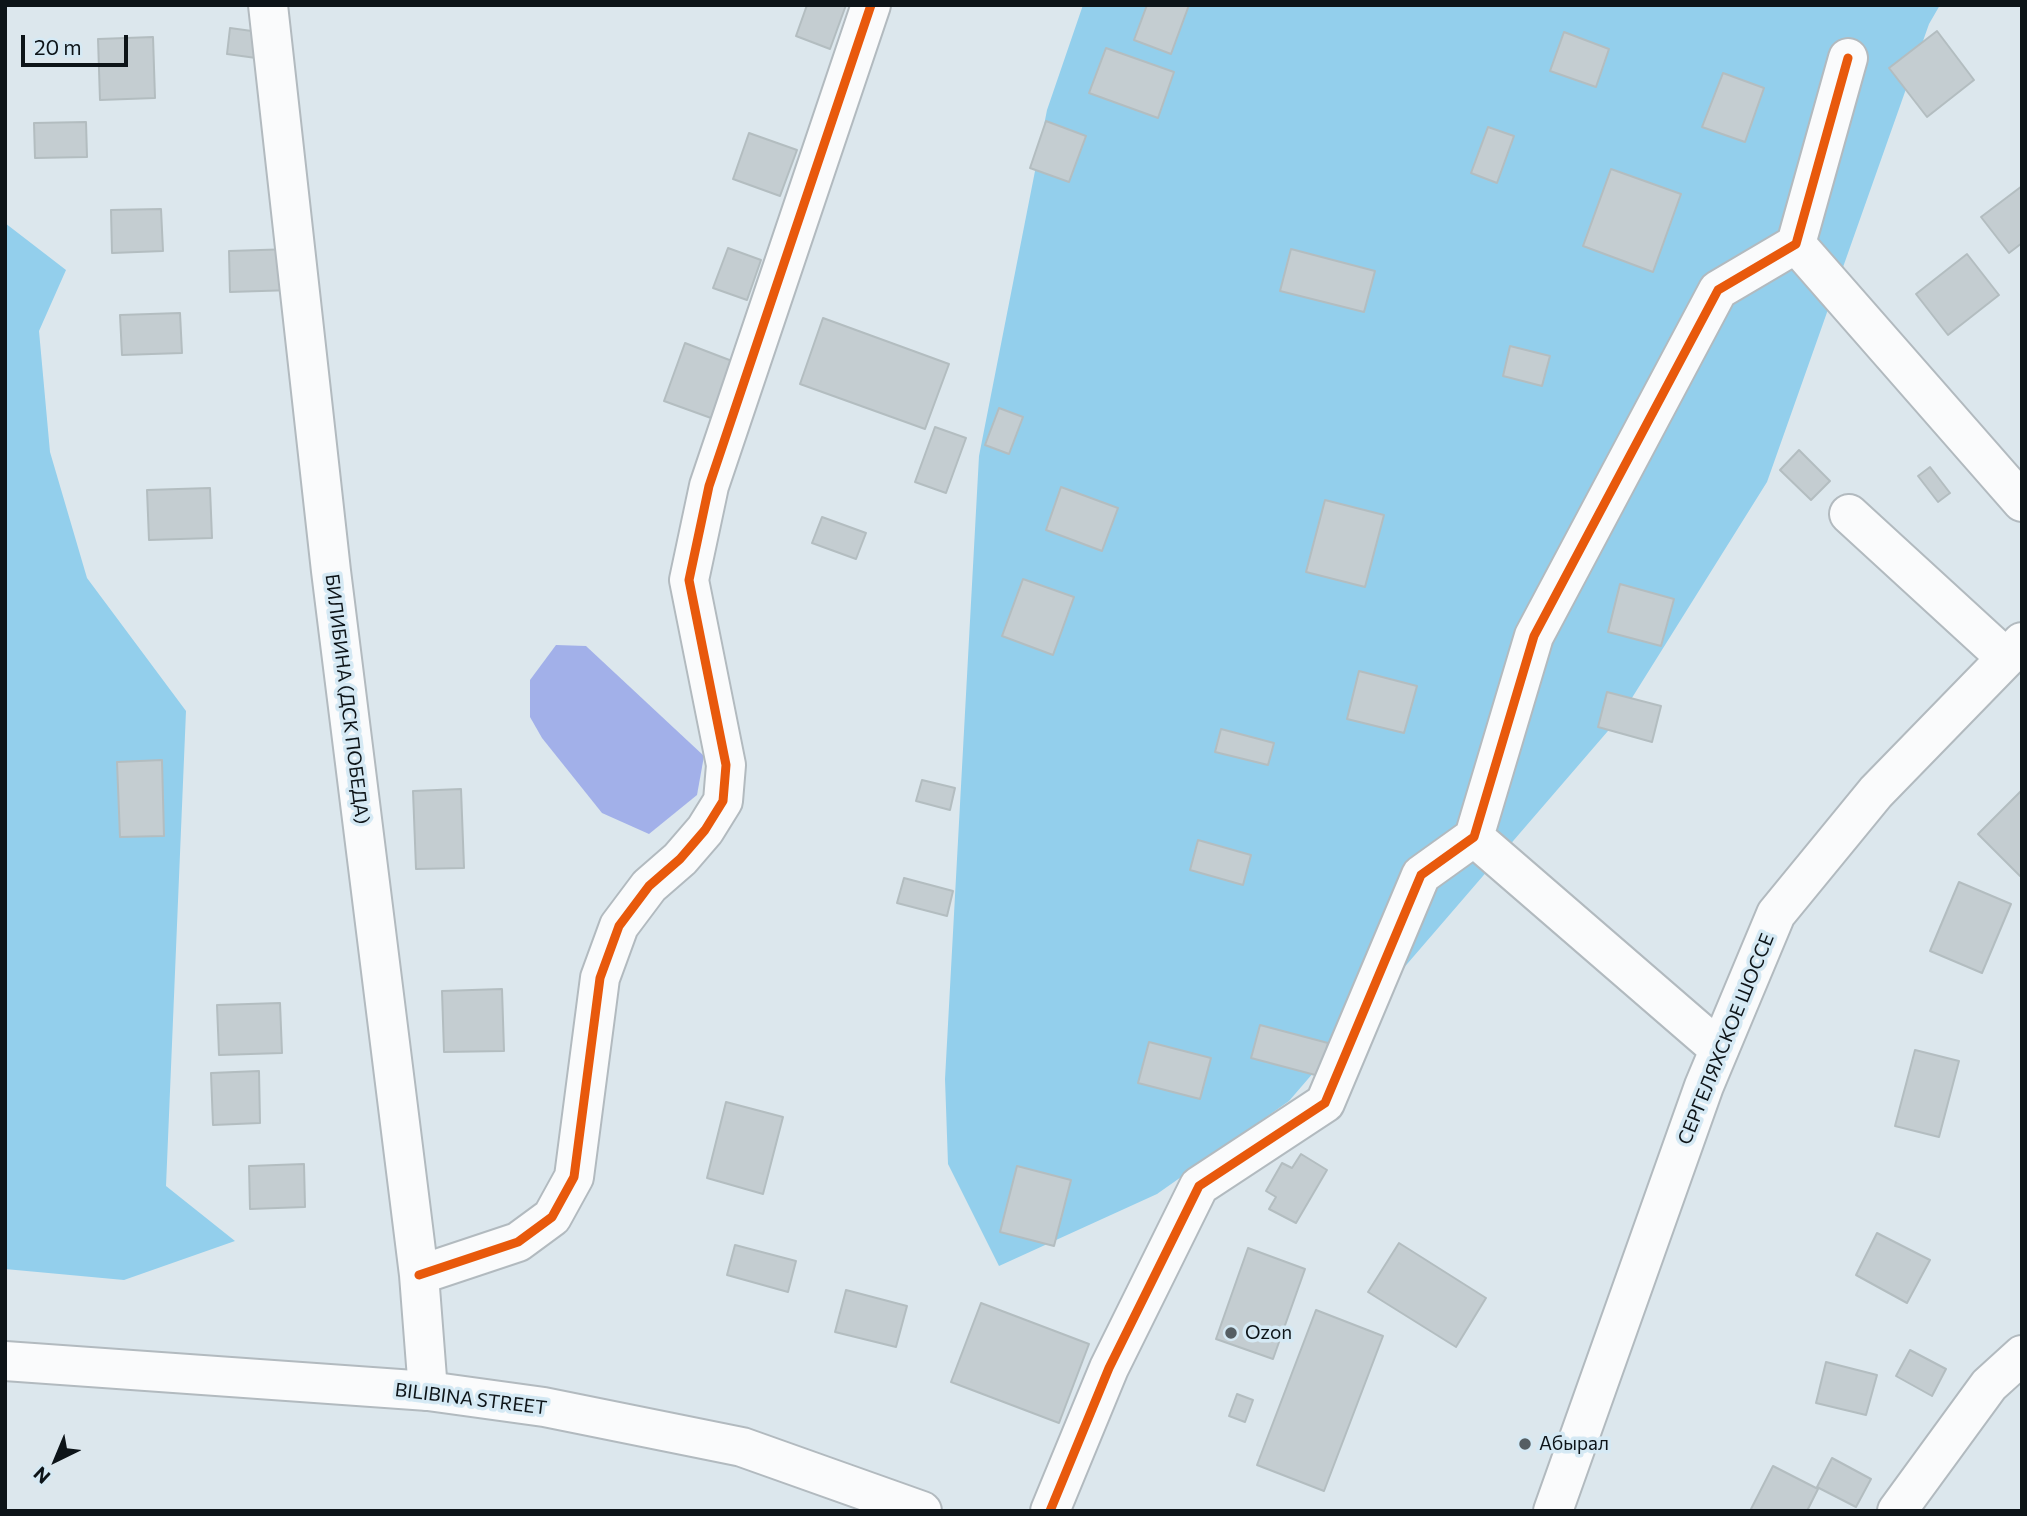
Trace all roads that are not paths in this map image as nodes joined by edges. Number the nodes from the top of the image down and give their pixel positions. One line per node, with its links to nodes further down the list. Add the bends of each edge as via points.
1 (268, 5): 10 (street, БИЛИБИНА (ДСК ПОБЕДА), via 332,584)
2 (871, 5): 10 (street, via 709,486 689,580 726,765 723,801 705,830 649,887 619,926 600,978 574,1177 552,1217 518,1242)
3 (1848, 58): 4 (street)
4 (1796, 244): 5 (street); 8 (street, via 1718,290 1534,636)
5 (2022, 502)
6 (1849, 514): 7 (street)
7 (2014, 650): 9 (street, СЕРГЕЛЯХСКОЕ ШОССЕ, via 1876,792 1776,914)
8 (1474, 837): 9 (street); 15 (street, via 1421,875 1325,1103 1199,1186 1109,1368)
9 (1719, 1049): 16 (street, СЕРГЕЛЯХСКОЕ ШОССЕ)
10 (419, 1275): 13 (street, БИЛИБИНА (ДСК ПОБЕДА))
11 (2022, 1355): 17 (street, via 1989,1385)
12 (5, 1361): 13 (street, BILIBINA STREET)
13 (428, 1391): 14 (street, BILIBINA STREET, via 544,1407 742,1447)
14 (922, 1511)
15 (1051, 1511)
16 (1553, 1511)
17 (1897, 1511)

